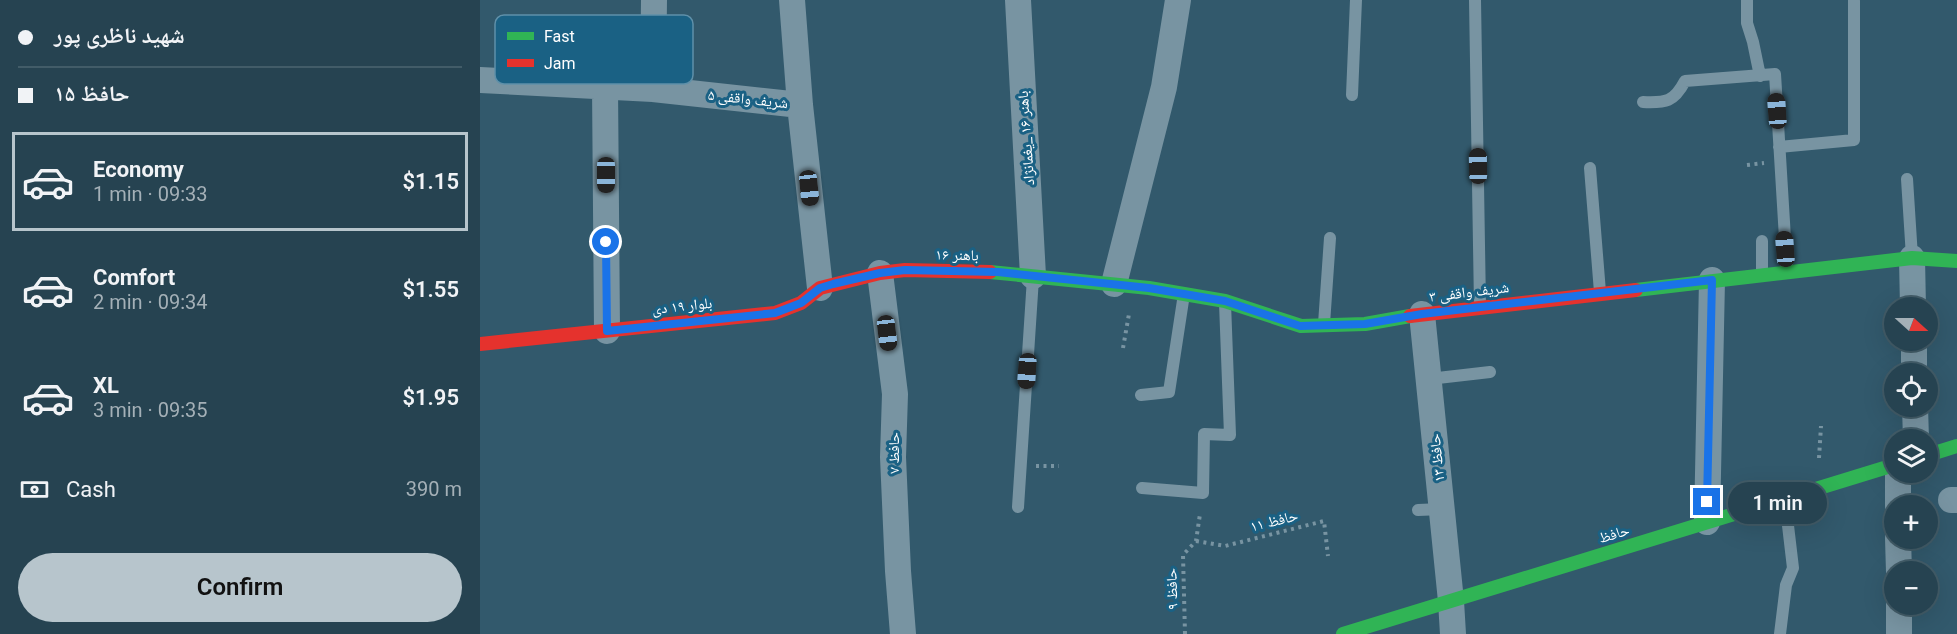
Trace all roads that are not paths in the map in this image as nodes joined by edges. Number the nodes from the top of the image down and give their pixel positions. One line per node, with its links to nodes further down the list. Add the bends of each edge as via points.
1 (654, 0): 9 (street)
2 (792, 0): 19 (street)
3 (1018, 0): 30 (street, باهنر ۱۶ _یغمانژاد)
4 (1178, 0): 32 (street)
5 (1356, 0): 17 (lane)
6 (1475, 0): 38 (lane)
7 (1748, 0): 10 (lane, via 1747,23)
8 (1854, 1): 20 (lane, via 1854,140)
9 (654, 15)
10 (1760, 75): 18 (lane, via 1685,81 1678,94 1664,103); 20 (lane, via 1774,74)
11 (480, 80): 12 (street, شریف واقفی ۵)
12 (495, 81)
13 (563, 84): 15 (street, شریف واقفی ۵)
14 (653, 84): 16 (street)
15 (605, 86): 16 (street, شریف واقفی ۵); 41 (street)
16 (653, 89): 19 (street, شریف واقفی ۵)
17 (1352, 95)
18 (1643, 102)
19 (800, 105): 33 (street)
20 (1779, 147): 27 (lane)
21 (1590, 168): 34 (lane)
22 (1907, 179): 25 (lane)
23 (1330, 238): 40 (lane)
24 (1762, 241): 29 (lane)
25 (1912, 258): 26 (street, شریف واقفی ۳); 27 (street, شریف واقفی ۳); 36 (street)
26 (1957, 261)
27 (1787, 271): 29 (street, شریف واقفی ۳)
28 (880, 273): 30 (street, باهنر ۱۶, via 905,270); 33 (street, بلوار ۱۹ دی); 55 (street, حافظ ۷, via 895,394 894,468)
29 (1762, 274): 31 (street, شریف واقفی ۳)
30 (1033, 276): 32 (street, شریف واقفی ۳); 51 (lane)
31 (1712, 280): 34 (street, شریف واقفی ۳); 52 (street)
32 (1124, 285): 35 (street, شریف واقفی ۳)
33 (820, 288): 41 (street, بلوار ۱۹ دی, via 801,303 775,313)
34 (1600, 293): 38 (street, شریف واقفی ۳)
35 (1184, 294): 37 (street, شریف واقفی ۳); 45 (lane, via 1169,392)
36 (1913, 297)
37 (1225, 301): 40 (street, شریف واقفی ۳, via 1300,326); 49 (lane, via 1230,435 1204,434 1203,493)
38 (1480, 307): 39 (street, شریف واقفی ۳)
39 (1422, 314): 40 (street, شریف واقفی ۳, via 1365,324); 44 (street, حافظ ۱۳)
40 (1324, 325)
41 (607, 331): 42 (street, بلوار ۱۹ دی)
42 (480, 345)
43 (1490, 372): 44 (lane)
44 (1429, 379): 53 (street, حافظ ۱۳, via 1430,509)
45 (1141, 395)
46 (1957, 446): 47 (street)
47 (1938, 452)
48 (1884, 468): 50 (street, حافظ)
49 (1142, 488)
50 (1784, 499): 52 (street, حافظ); 58 (lane, via 1793,568 1786,585)
51 (1017, 507)
52 (1707, 522): 53 (street, حافظ)
53 (1451, 601): 56 (street, حافظ); 57 (street, حافظ ۱۳)
54 (1899, 615): 59 (street)
55 (903, 634)
56 (1343, 634)
57 (1453, 634)
58 (1780, 634)
59 (1899, 634)

